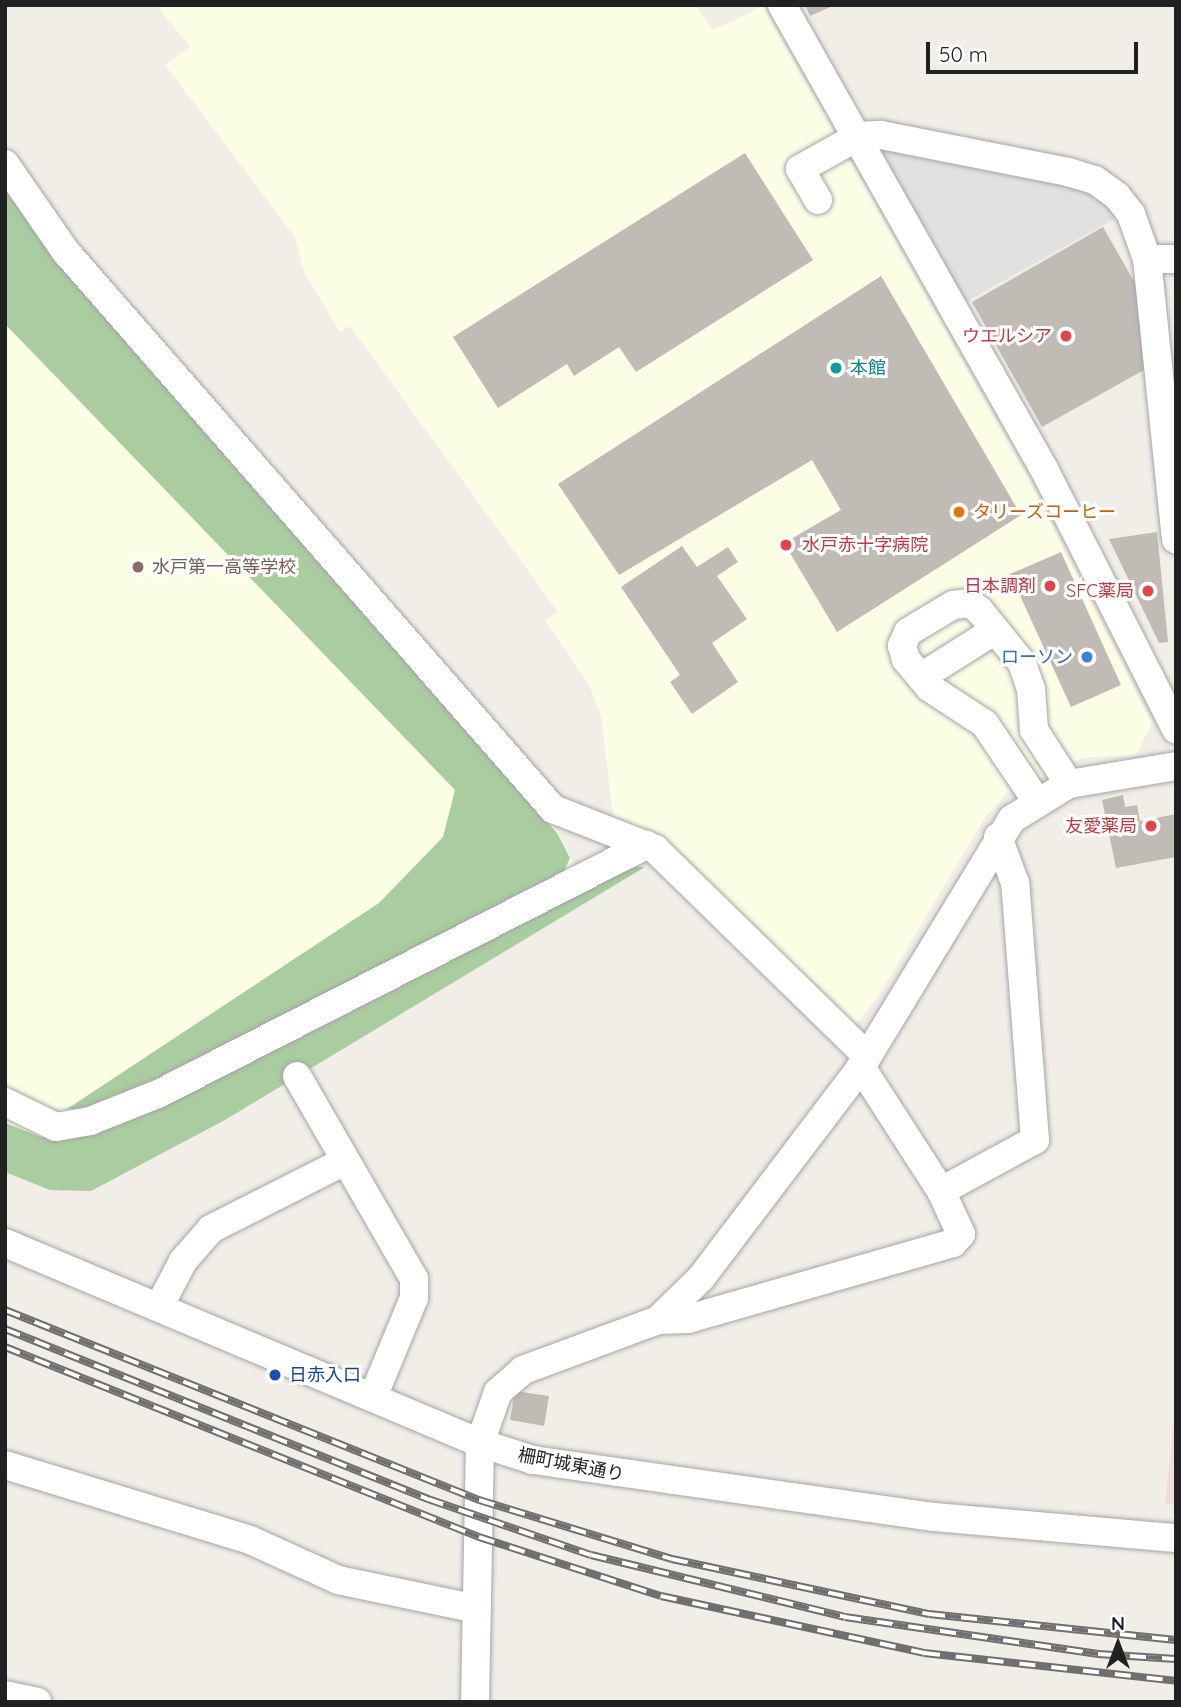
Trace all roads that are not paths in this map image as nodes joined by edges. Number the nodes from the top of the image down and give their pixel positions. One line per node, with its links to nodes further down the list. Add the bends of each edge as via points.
1 (782, 5): 2 (street)
2 (859, 136): 4 (street, via 800,169); 6 (street, via 881,135 1095,180 1132,214); 10 (street, via 1044,469)
3 (5, 164): 15 (street, via 66,252 553,809)
4 (818, 200)
5 (1176, 259): 6 (street)
6 (1147, 260): 7 (street)
7 (1176, 540)
8 (994, 631): 9 (street); 9 (street, via 970,603 953,605 908,632 902,646); 12 (street, via 1022,663 1031,689 1034,730)
9 (921, 677): 13 (street, via 985,724)
10 (1176, 729)
11 (1176, 766): 12 (street)
12 (1069, 784): 13 (street)
13 (1036, 800): 14 (street)
14 (998, 837): 16 (street); 20 (street, via 1015,883 1035,1140)
15 (646, 845): 16 (street); 18 (street, via 160,1093 90,1121 56,1127)
16 (864, 1061): 20 (street); 23 (street, via 701,1278)
17 (297, 1076): 19 (street)
18 (5, 1102)
19 (345, 1161): 22 (street, via 211,1229 183,1261); 24 (street, via 414,1279 414,1298)
20 (941, 1191): 23 (street, via 961,1234 953,1242 688,1319)
21 (5, 1242): 22 (street, 柵町城東通り)
22 (159, 1307): 24 (street, 柵町城東通り)
23 (658, 1320): 25 (street, via 508,1380 486,1414)
24 (373, 1397): 25 (street, 柵町城東通り)
25 (480, 1443): 27 (street, 柵町城東通り, via 552,1463 774,1497 934,1517); 28 (street)
26 (5, 1465): 28 (street, via 250,1541 338,1580)
27 (1176, 1538)
28 (477, 1609): 31 (street)
29 (5, 1695): 30 (street)
30 (37, 1702)
31 (475, 1702)

